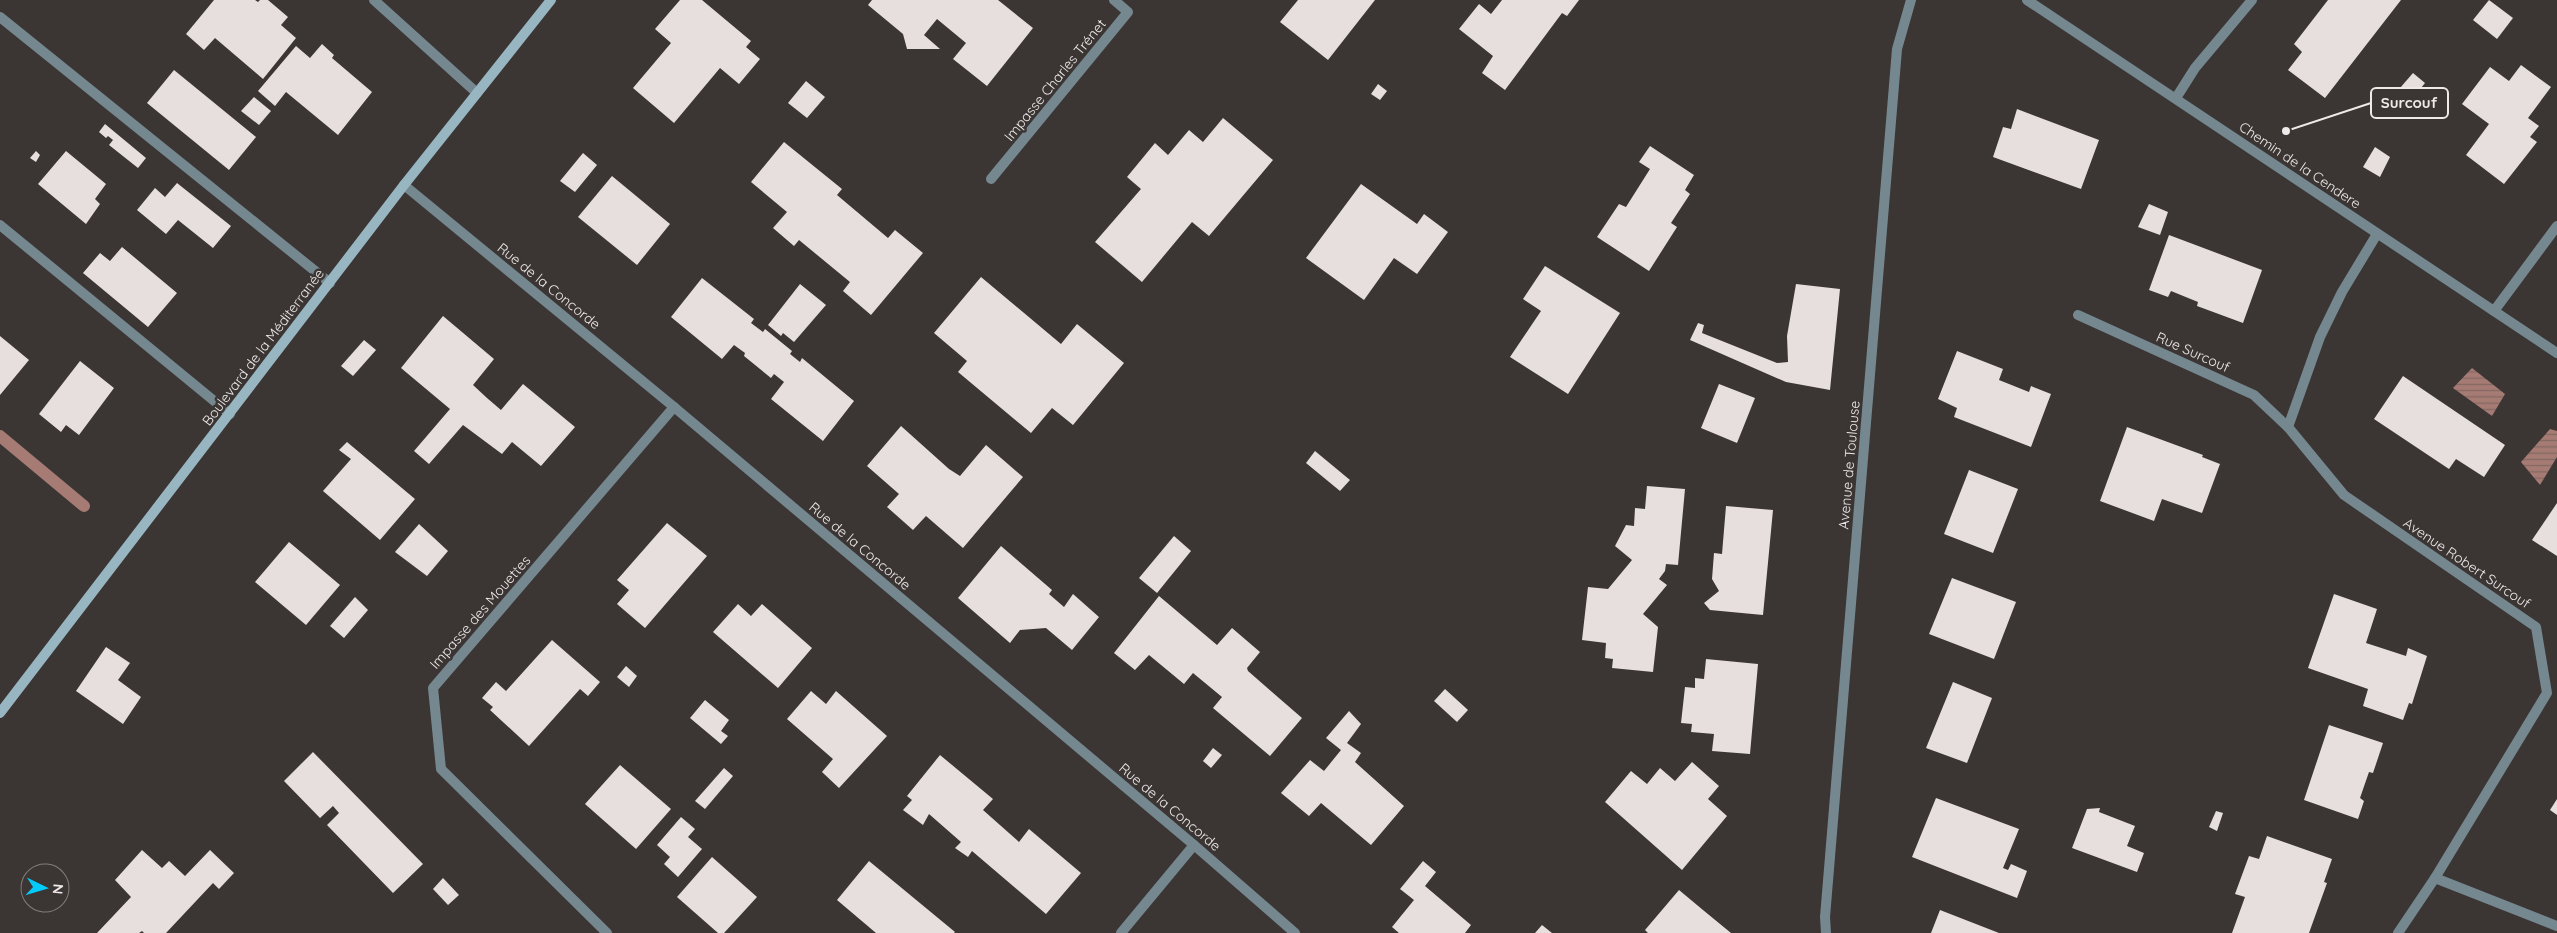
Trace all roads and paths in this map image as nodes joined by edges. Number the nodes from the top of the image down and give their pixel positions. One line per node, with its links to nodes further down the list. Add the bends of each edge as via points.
1 (374, 0): 8 (street)
2 (551, 0): 8 (main road, Boulevard de la Méditerranée)
3 (1114, 0): 10 (street, Impasse Charles Trénet, via 1128,12)
4 (1911, 0): 29 (street, Avenue de Toulouse, via 1897,49)
5 (2027, 0): 9 (street, Chemin de la Cendere)
6 (2252, 0): 9 (street, via 2195,68)
7 (0, 17): 15 (street)
8 (477, 93): 11 (main road, Boulevard de la Méditerranée)
9 (2176, 98): 14 (street, Chemin de la Cendere)
10 (991, 179)
11 (404, 185): 15 (main road, Boulevard de la Méditerranée); 19 (street, Rue de la Concorde)
12 (0, 225): 20 (street)
13 (2557, 226): 16 (street)
14 (2377, 234): 16 (street, Chemin de la Cendere); 21 (street, via 2342,292 2320,337)
15 (330, 283): 20 (main road, Boulevard de la Méditerranée)
16 (2494, 311): 18 (street, Chemin de la Cendere)
17 (2078, 315): 21 (street, Rue Surcouf, via 2254,395)
18 (2557, 353)
19 (674, 407): 23 (street, Rue de la Concorde); 26 (street, Impasse des Mouettes, via 433,688 440,769)
20 (230, 414): 22 (main road, Boulevard de la Méditerranée)
21 (2288, 427): 24 (street, Avenue Robert Surcouf, via 2344,495 2536,627 2547,694)
22 (0, 713)
23 (1194, 845): 27 (street); 28 (street, Rue de la Concorde)
24 (2435, 878): 25 (street); 30 (street, Avenue Robert Surcouf)
25 (2557, 926)
26 (607, 933)
27 (1121, 933)
28 (1295, 933)
29 (1826, 933)
30 (2398, 933)

